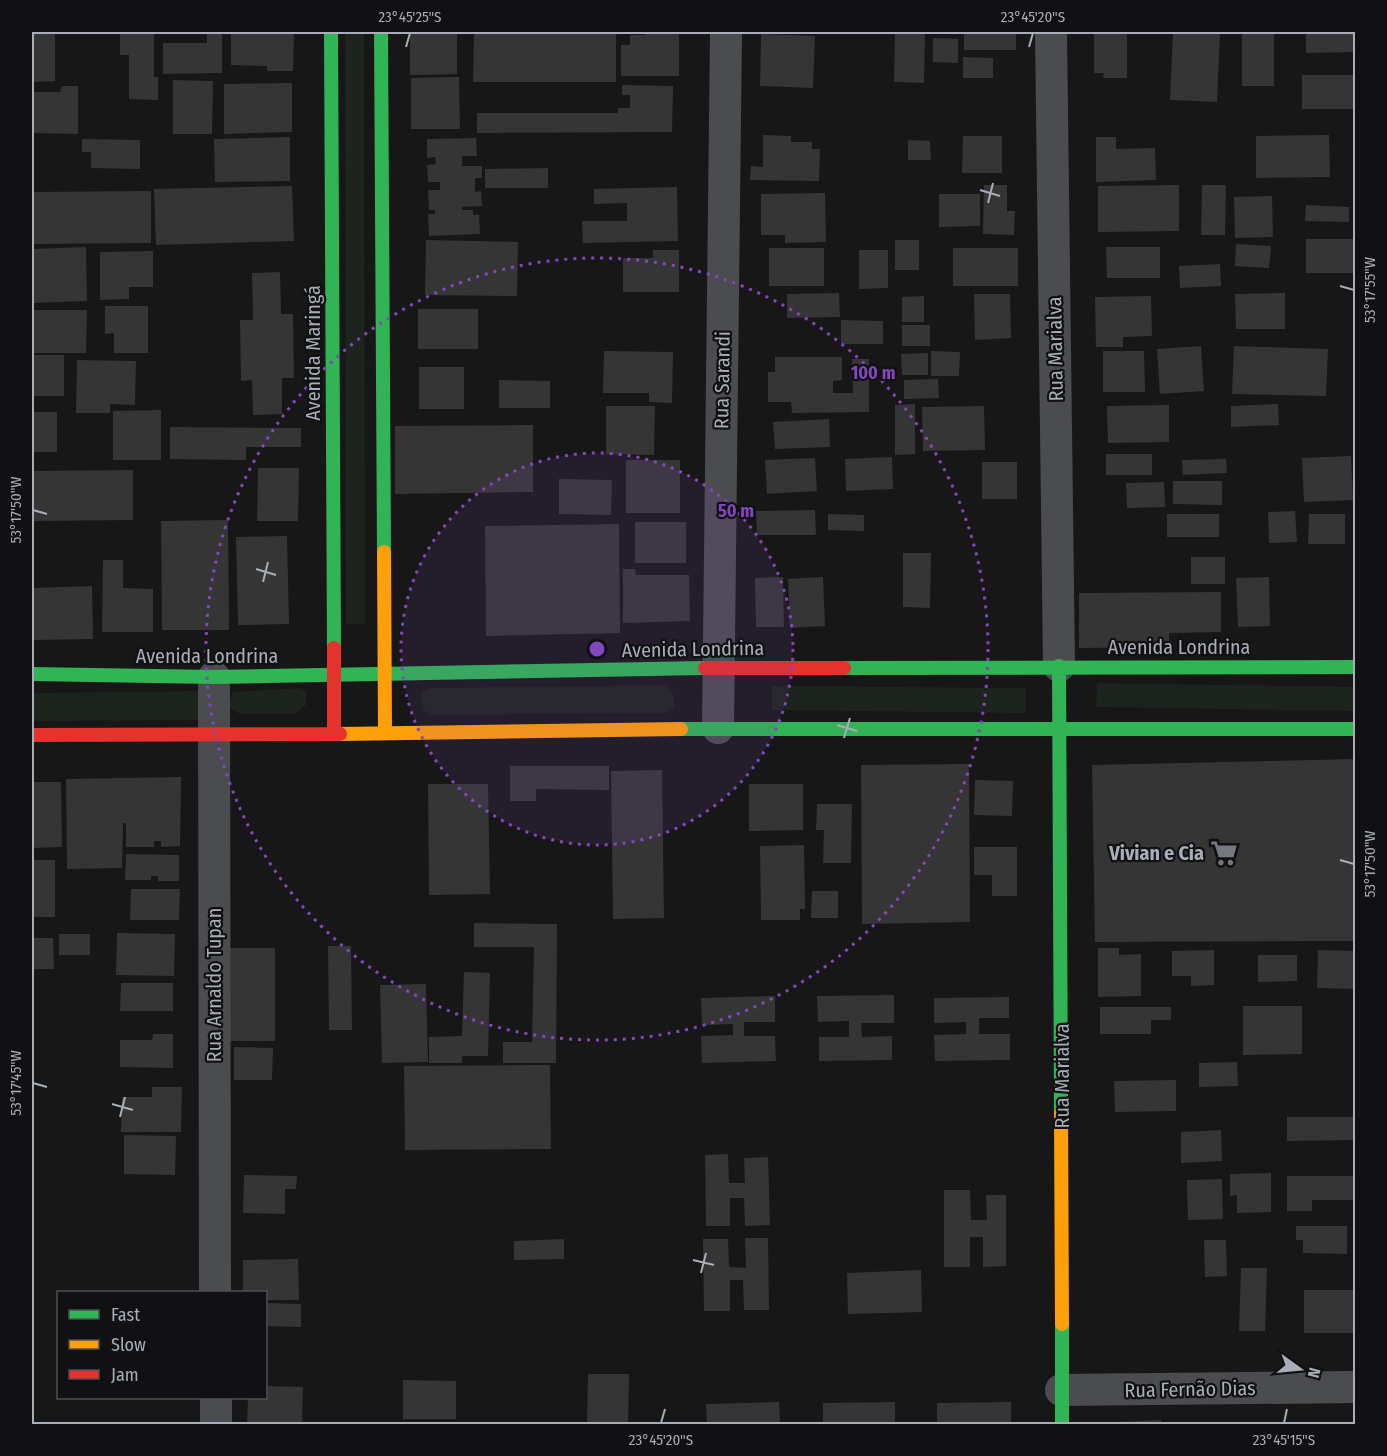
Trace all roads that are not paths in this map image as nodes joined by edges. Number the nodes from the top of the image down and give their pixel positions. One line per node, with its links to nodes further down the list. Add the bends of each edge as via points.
1 (331, 32): 10 (main road, Avenida Maringá, via 337,242)
2 (381, 32): 8 (main road, via 377,241)
3 (726, 32): 7 (street, Rua Sarandi)
4 (1051, 32): 5 (street, Rua Marialva)
5 (1059, 666): 6 (main road, Avenida Londrina); 7 (main road, Avenida Londrina); 12 (main road, Rua Marialva)
6 (1356, 667)
7 (719, 668): 8 (main road, Avenida Londrina); 13 (street, Rua Sarandi)
8 (385, 673): 10 (main road, Avenida Londrina); 16 (main road)
9 (32, 674): 11 (main road, Avenida Londrina)
10 (334, 674): 11 (main road, Avenida Londrina); 15 (main road, Avenida Maringá)
11 (214, 677): 18 (street, Rua Arnaldo Tupan)
12 (1059, 727): 13 (main road); 14 (main road); 21 (main road, Rua Marialva)
13 (718, 728): 16 (main road)
14 (1356, 729)
15 (334, 732): 16 (main road); 18 (main road)
16 (385, 732)
17 (32, 735): 18 (main road)
18 (212, 736): 19 (street, Rua Arnaldo Tupan)
19 (215, 1291)
20 (1356, 1387): 21 (street, Rua Fernão Dias)
21 (1061, 1390): 24 (main road, Rua Marialva)
22 (216, 1399): 23 (street)
23 (216, 1425)
24 (1062, 1425)

